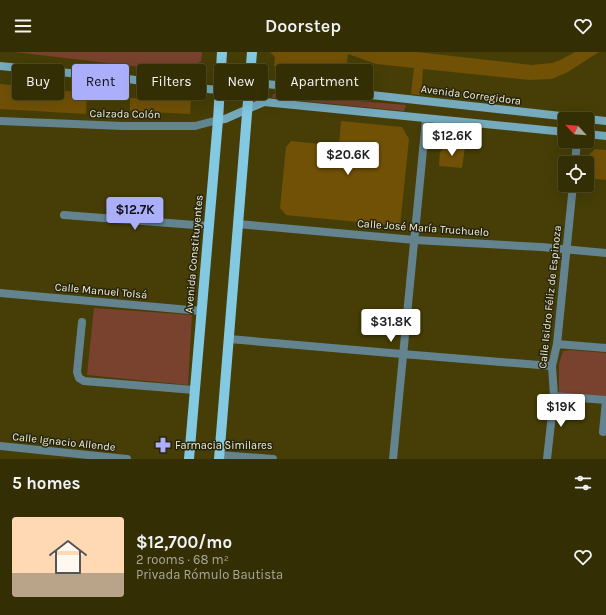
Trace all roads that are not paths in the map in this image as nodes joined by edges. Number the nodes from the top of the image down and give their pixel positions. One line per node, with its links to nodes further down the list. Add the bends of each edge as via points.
1 (222, 52): 3 (main road, Avenida Constituyentes)
2 (252, 52): 4 (main road)
3 (221, 64)
4 (251, 64)
5 (0, 66): 7 (main road, Avenida Corregidora)
6 (268, 84): 14 (main road, Avenida Corregidora)
7 (214, 90)
8 (219, 100): 12 (main road, Avenida Constituyentes)
9 (248, 100): 10 (main road)
10 (248, 109): 11 (main road, via 264,102); 12 (main road, Calzada Colón); 20 (main road)
11 (426, 119): 15 (main road); 22 (street)
12 (218, 120): 13 (street, Calzada Colón, via 195,126); 21 (main road, Avenida Constituyentes)
13 (0, 121)
14 (606, 121)
15 (558, 131)
16 (594, 135): 17 (main road)
17 (606, 136)
18 (572, 192): 23 (street, Calle Isidro Féliz de Espinoza)
19 (64, 215): 21 (street)
20 (238, 224): 22 (street, Calle José María Truchuelo); 28 (main road)
21 (208, 226): 26 (main road, Avenida Constituyentes)
22 (414, 240): 23 (street, Calle José María Truchuelo); 31 (street)
23 (566, 249): 24 (street, Calle José María Truchuelo); 29 (street, Calle Isidro Féliz de Espinoza)
24 (606, 253)
25 (0, 293): 26 (street, Calle Manuel Tolsá)
26 (201, 311): 33 (main road, Avenida Constituyentes)
27 (82, 322): 33 (street, via 77,372 79,378 84,381)
28 (229, 339): 31 (street); 38 (main road)
29 (557, 344): 30 (street); 32 (street, Calle Isidro Féliz de Espinoza)
30 (606, 348)
31 (402, 354): 32 (street); 42 (street)
32 (552, 366): 34 (street, Calle Isidro Féliz de Espinoza)
33 (194, 390): 40 (main road, Avenida Constituyentes)
34 (554, 396): 35 (street); 43 (street, Calle Isidro Féliz de Espinoza)
35 (606, 400): 36 (street)
36 (603, 432)
37 (0, 446): 39 (street, Calle Ignacio Allende)
38 (219, 457): 41 (street)
39 (127, 459)
40 (189, 459)
41 (273, 459)
42 (393, 459)
43 (547, 459)

